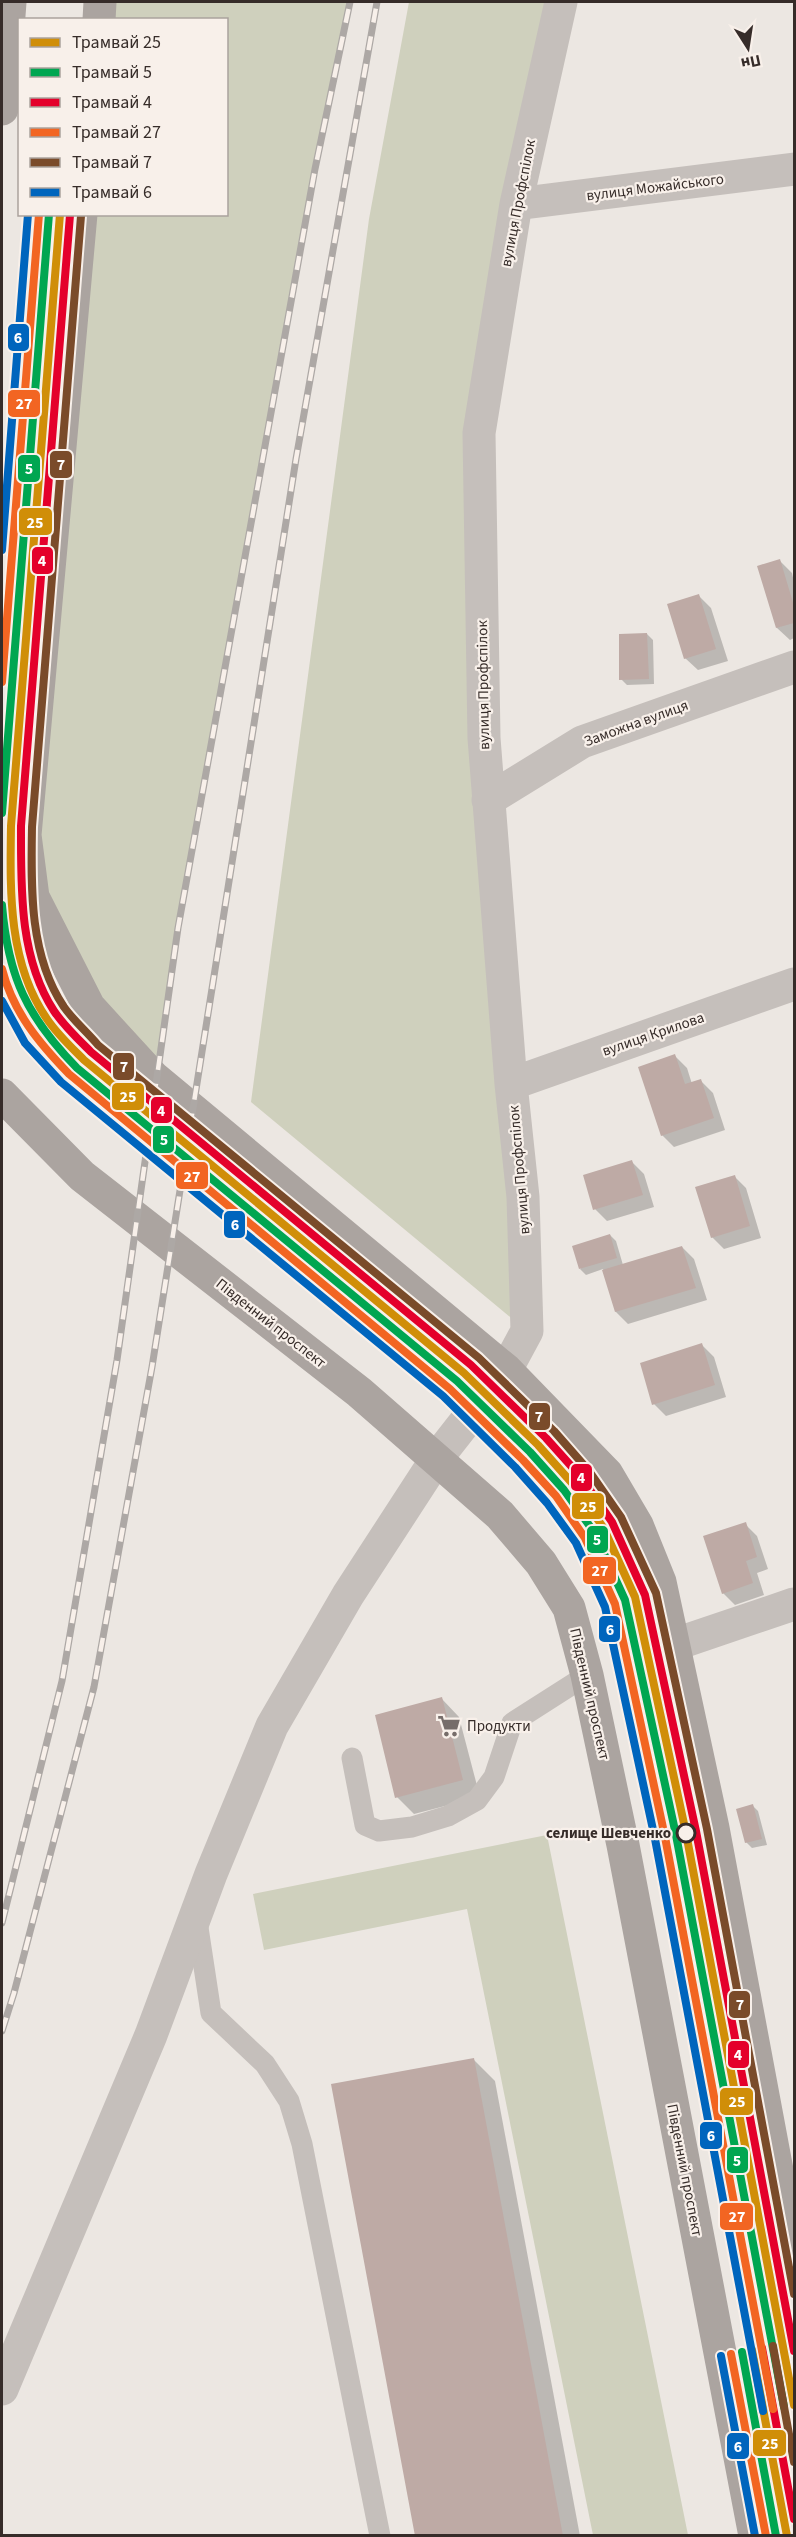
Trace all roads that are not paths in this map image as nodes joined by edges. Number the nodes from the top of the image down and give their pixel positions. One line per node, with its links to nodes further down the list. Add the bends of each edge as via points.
1 (10, 2): 5 (main road)
2 (100, 2): 4 (main road)
3 (561, 2): 7 (street, вулиця Профспілок)
4 (99, 18)
5 (2, 110)
6 (795, 169): 7 (street, вулиця Можайського)
7 (516, 204): 10 (street, вулиця Профспілок, via 479,433)
8 (81, 216): 14 (main road, via 25,835 33,897 88,1007 153,1077)
9 (795, 667): 10 (street, Заможна вулиця, via 582,742)
10 (488, 800): 12 (street, вулиця Профспілок)
11 (795, 984): 12 (street, вулиця Крилова)
12 (511, 1084): 14 (street, вулиця Профспілок, via 523,1197 527,1330)
13 (2, 1095): 15 (main road, Південний проспект, via 82,1176 276,1326)
14 (506, 1370): 15 (street, вулиця Профспілок); 17 (main road, via 607,1474 637,1525 660,1582)
15 (437, 1458): 18 (main road, Південний проспект, via 500,1515 541,1563 569,1608); 20 (street, вулиця Профспілок, via 348,1595 272,1726)
16 (795, 1604): 17 (street)
17 (673, 1645): 21 (main road, via 714,1828)
18 (587, 1675): 19 (lane, via 512,1724 494,1777 477,1800 448,1816 412,1827 379,1831 365,1825); 24 (main road, Південний проспект, via 626,1857)
19 (352, 1758)
20 (195, 1915): 22 (street, вулиця Профспілок, via 147,2046); 23 (lane, via 211,2013 265,2064 290,2101 302,2144)
21 (794, 2250)
22 (2, 2389)
23 (380, 2535)
24 (755, 2535)

